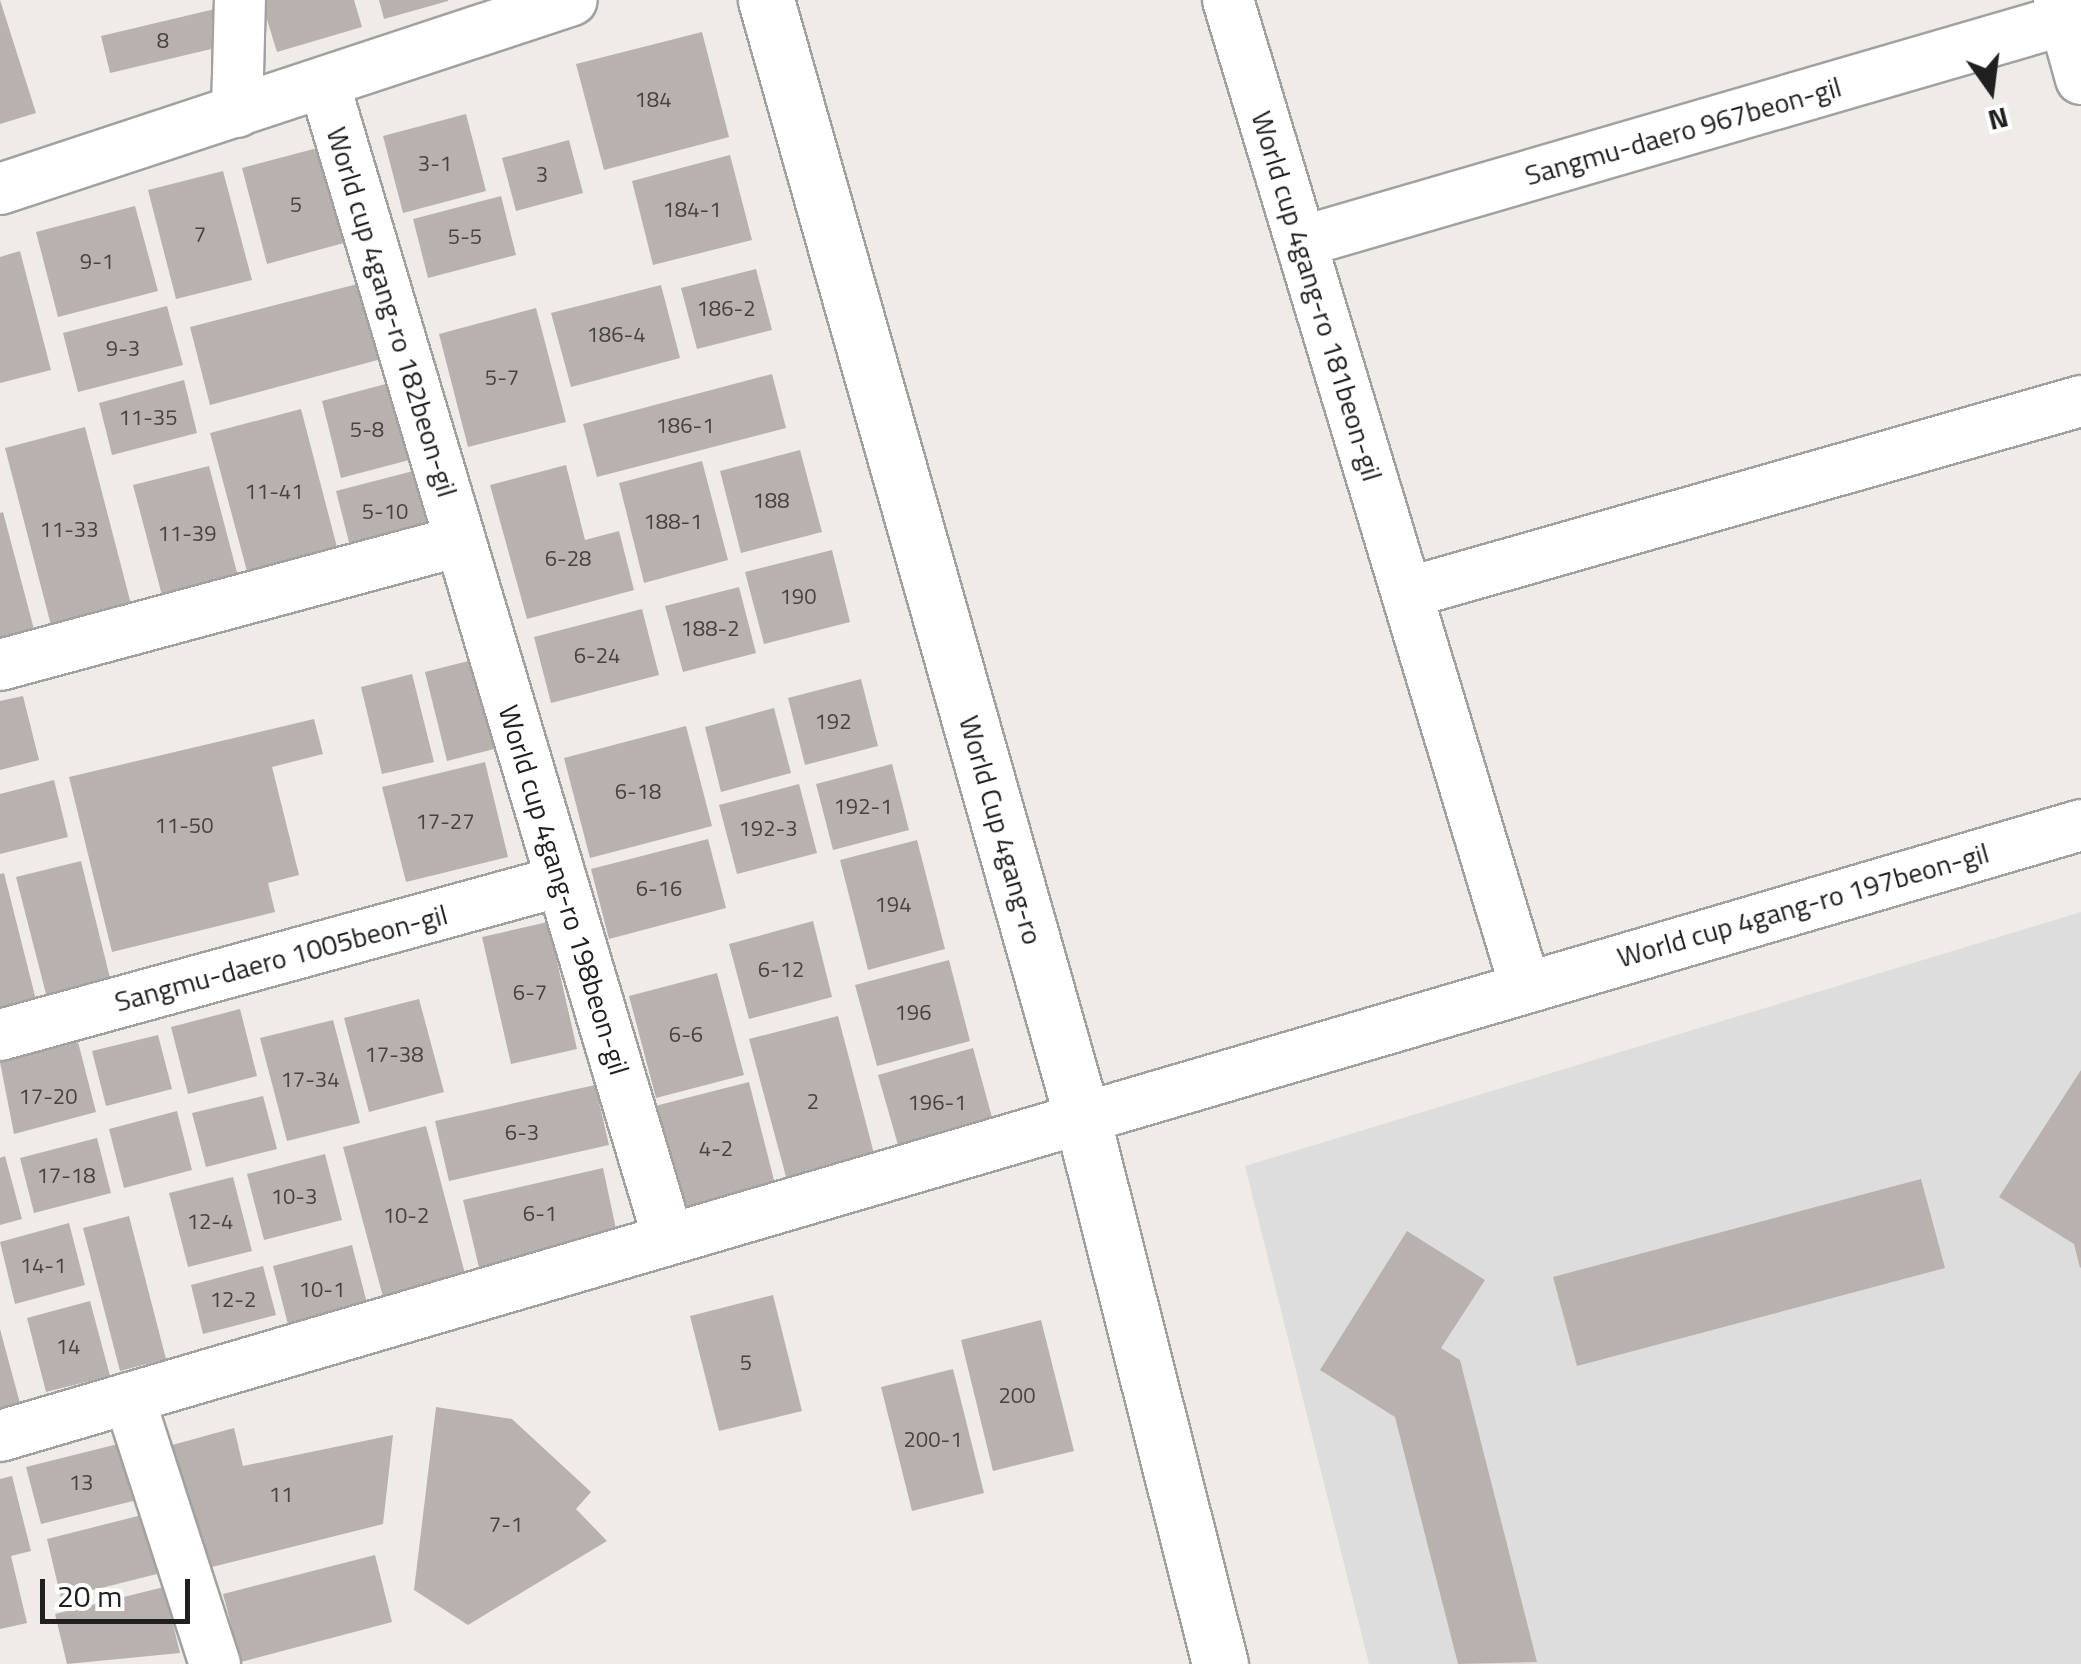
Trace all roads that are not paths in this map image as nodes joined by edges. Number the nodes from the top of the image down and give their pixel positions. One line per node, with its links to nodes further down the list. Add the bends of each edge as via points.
1 (240, 0): 8 (street)
2 (572, 0): 7 (street)
3 (766, 0): 19 (street, World Cup 4gang-ro)
4 (1228, 0): 10 (street, World cup 4gang-ro 181beon-gil)
5 (2068, 12): 6 (street, Sangmu-daero 967beon-gil); 10 (street, Sangmu-daero 967beon-gil)
6 (2081, 79)
7 (324, 83): 8 (street); 12 (street, World cup 4gang-ro 182beon-gil)
8 (237, 112): 9 (street)
9 (0, 189)
10 (1301, 242): 13 (street, World cup 4gang-ro 181beon-gil)
11 (2081, 401): 13 (street)
12 (460, 542): 14 (street); 16 (street, World cup 4gang-ro 198beon-gil)
13 (1406, 592): 17 (street)
14 (0, 666)
15 (2081, 824): 17 (street, World cup 4gang-ro 197beon-gil)
16 (561, 881): 18 (street, Sangmu-daero 1005beon-gil); 20 (street, World cup 4gang-ro 198beon-gil)
17 (1525, 986): 19 (street, World cup 4gang-ro 197beon-gil)
18 (0, 1035)
19 (1082, 1117): 20 (street); 24 (street, World Cup 4gang-ro)
20 (668, 1238): 21 (street)
21 (129, 1398): 22 (street); 23 (street)
22 (0, 1436)
23 (215, 1664)
24 (1220, 1664)

